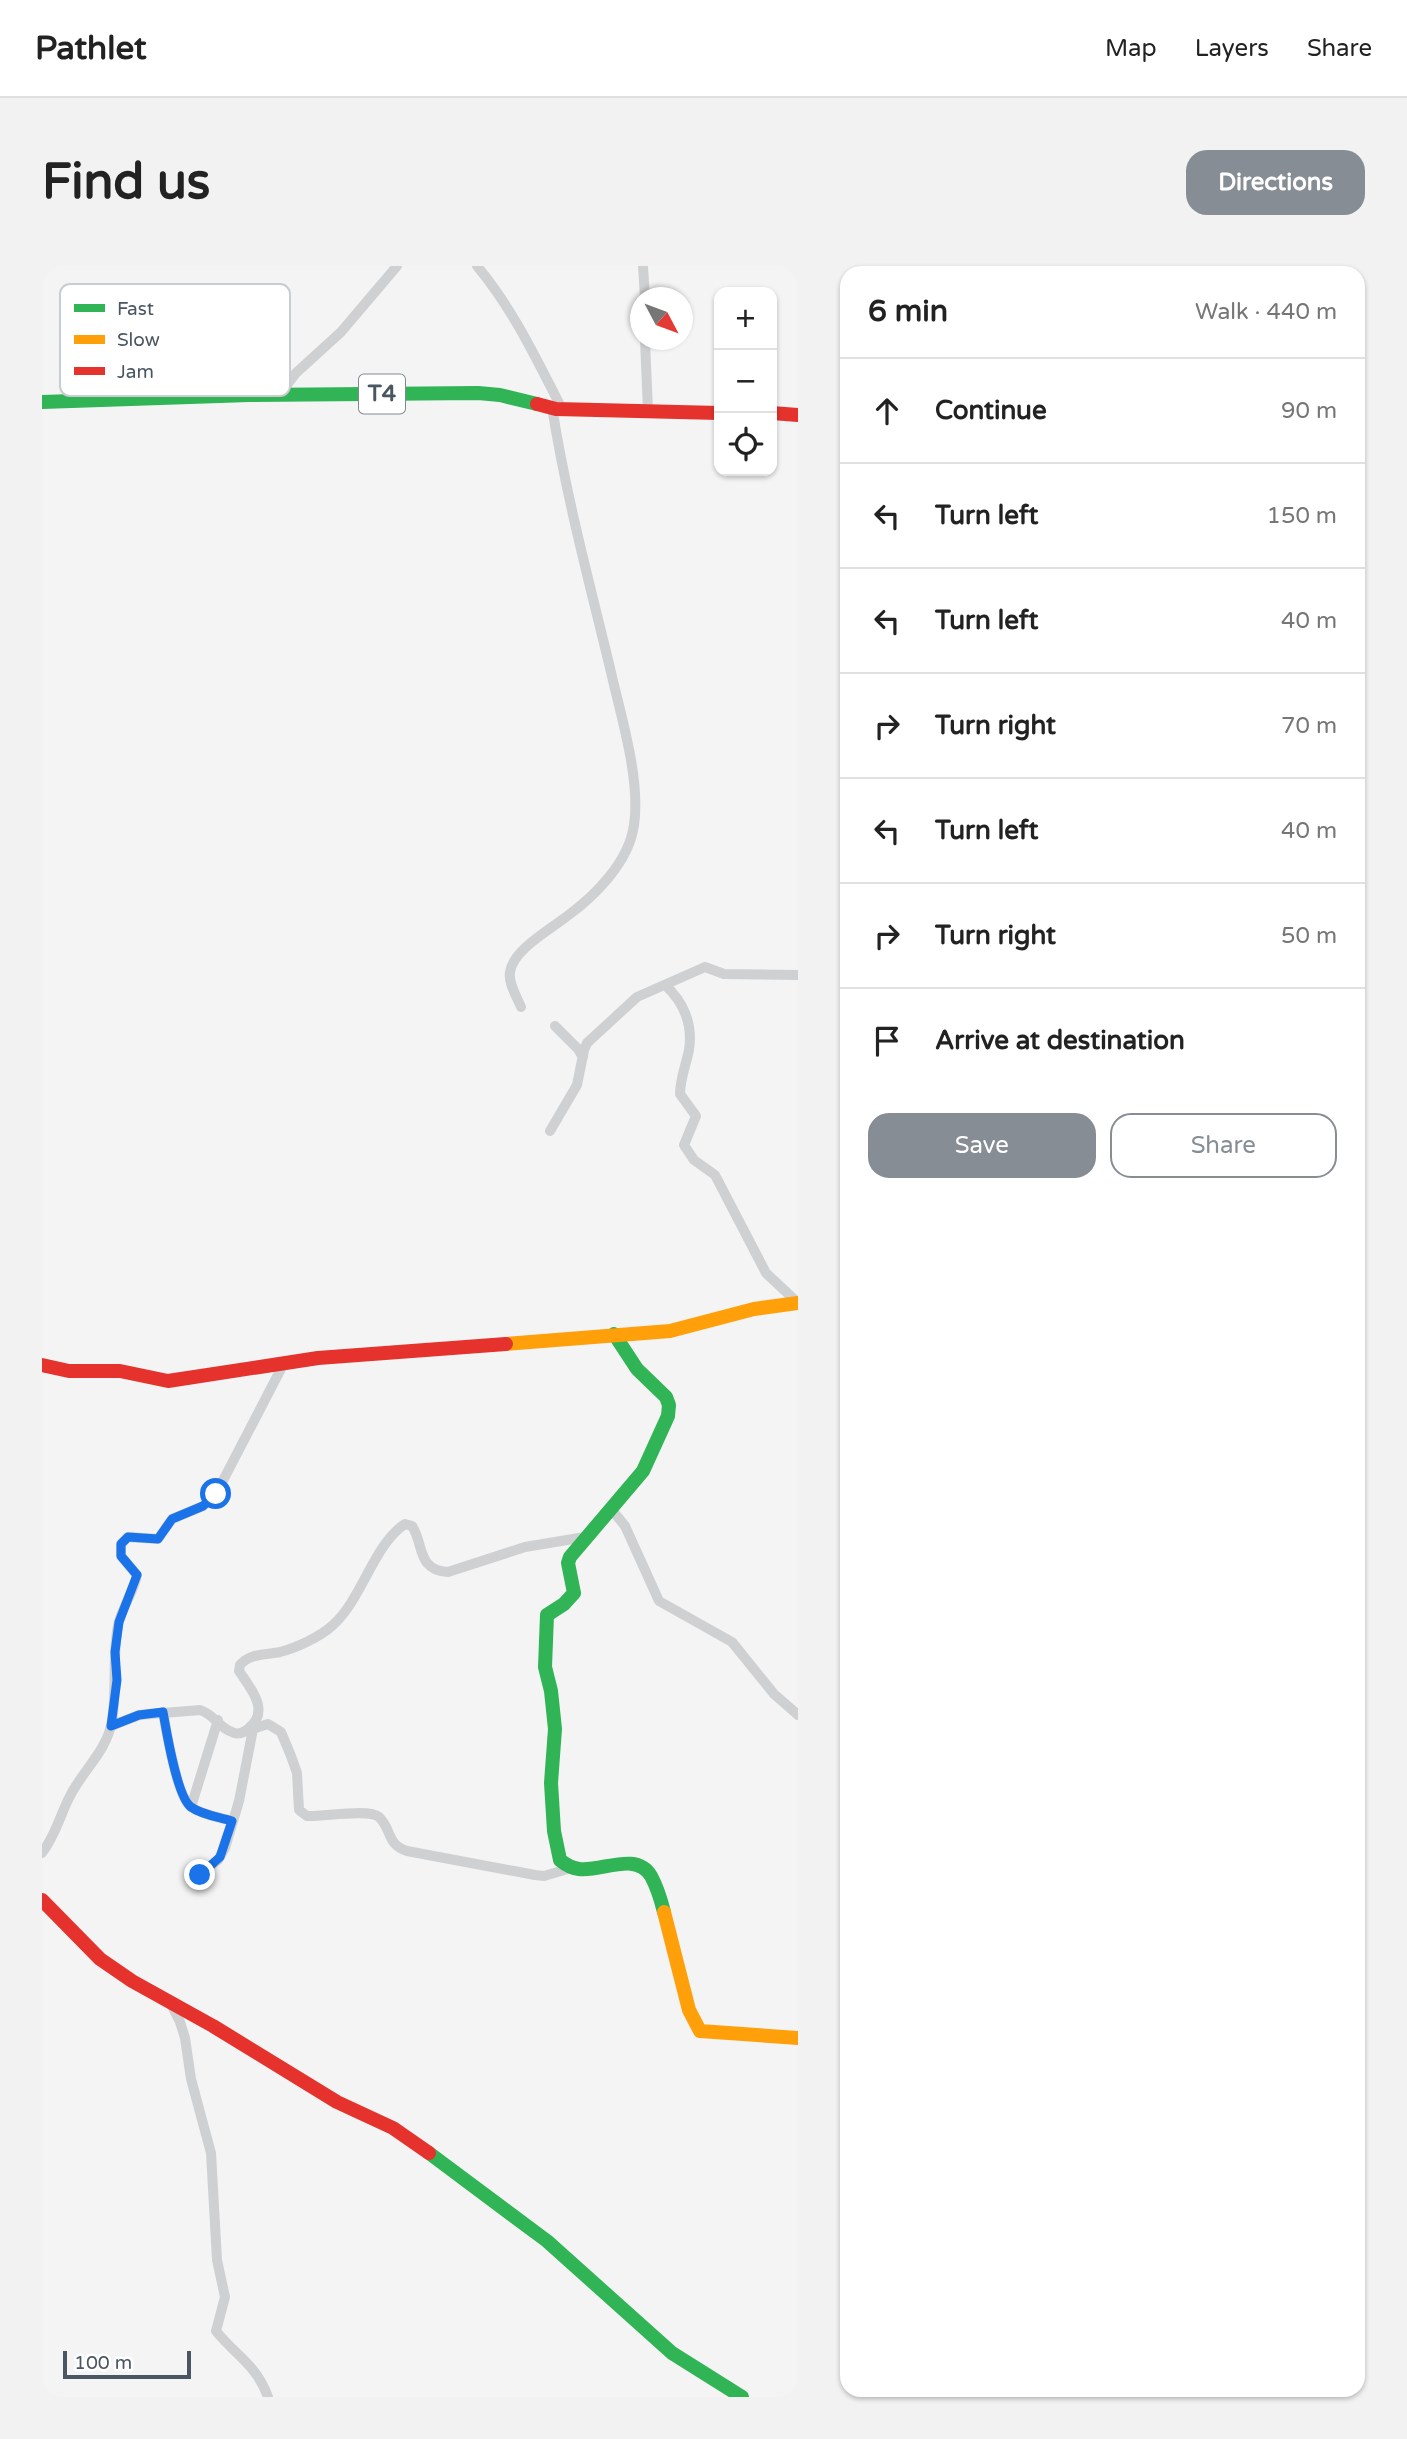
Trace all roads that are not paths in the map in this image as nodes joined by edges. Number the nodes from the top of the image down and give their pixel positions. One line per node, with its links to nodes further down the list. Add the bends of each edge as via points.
1 (397, 266): 6 (street, via 341,332)
2 (477, 266): 10 (street, via 531,348)
3 (643, 266): 4 (street)
4 (644, 287)
5 (645, 350): 11 (street)
6 (290, 381)
7 (290, 395): 10 (main road, T4, via 478,393)
8 (246, 396): 9 (main road, T4)
9 (42, 402)
10 (557, 408): 11 (main road, T4); 17 (street, via 561,462 625,732 636,803 634,826 619,863 596,891 512,965 509,978)
11 (648, 411): 12 (main road, T4)
12 (714, 413)
13 (777, 414): 14 (main road)
14 (798, 415)
15 (798, 975): 16 (street, via 724,974 705,967)
16 (665, 985): 19 (street, via 626,1006 587,1043); 21 (street, via 679,999 690,1030 680,1094 696,1116 684,1145 694,1160 715,1175 766,1273)
17 (521, 1007)
18 (555, 1026): 19 (street)
19 (583, 1058): 20 (street, via 577,1085)
20 (550, 1131)
21 (798, 1303): 22 (main road, via 754,1309 670,1331)
22 (614, 1334): 24 (main road, via 364,1353); 25 (main road, via 669,1405 643,1471)
23 (42, 1365): 24 (main road, via 68,1373 113,1370 168,1381)
24 (283, 1365): 30 (street, via 211,1500 172,1519 158,1539 128,1537 121,1544 121,1556 137,1575 119,1622)
25 (612, 1510): 26 (main road); 28 (street, via 625,1526 660,1601 732,1642 774,1694)
26 (585, 1537): 31 (street, via 525,1547 448,1572 428,1563 415,1530 405,1524 331,1628 294,1647 250,1657 240,1665 258,1703 258,1716); 35 (main road, via 568,1563 574,1593 547,1615 545,1628 545,1667 555,1729 554,1830 560,1860)
27 (163, 1712): 29 (street, via 200,1710); 30 (street); 32 (street, via 169,1751)
28 (798, 1714)
29 (218, 1720): 31 (street, via 233,1733); 32 (street)
30 (111, 1726): 34 (street)
31 (250, 1730): 33 (street); 35 (street, via 271,1724 281,1732 297,1773 299,1810 307,1816 371,1813 382,1820 392,1842 407,1851 544,1876)
32 (191, 1807): 33 (street)
33 (232, 1821): 36 (street, via 220,1857)
34 (42, 1853)
35 (571, 1868): 39 (main road, via 630,1863 650,1874 691,2018 699,2031)
36 (200, 1875)
37 (42, 1900): 38 (main road, via 100,1959)
38 (170, 2002): 40 (street, via 185,2038 211,2153 217,2260 225,2297 216,2331 249,2363); 41 (main road, via 431,2154 547,2241 672,2353)
39 (798, 2038)
40 (268, 2397)
41 (742, 2397)

